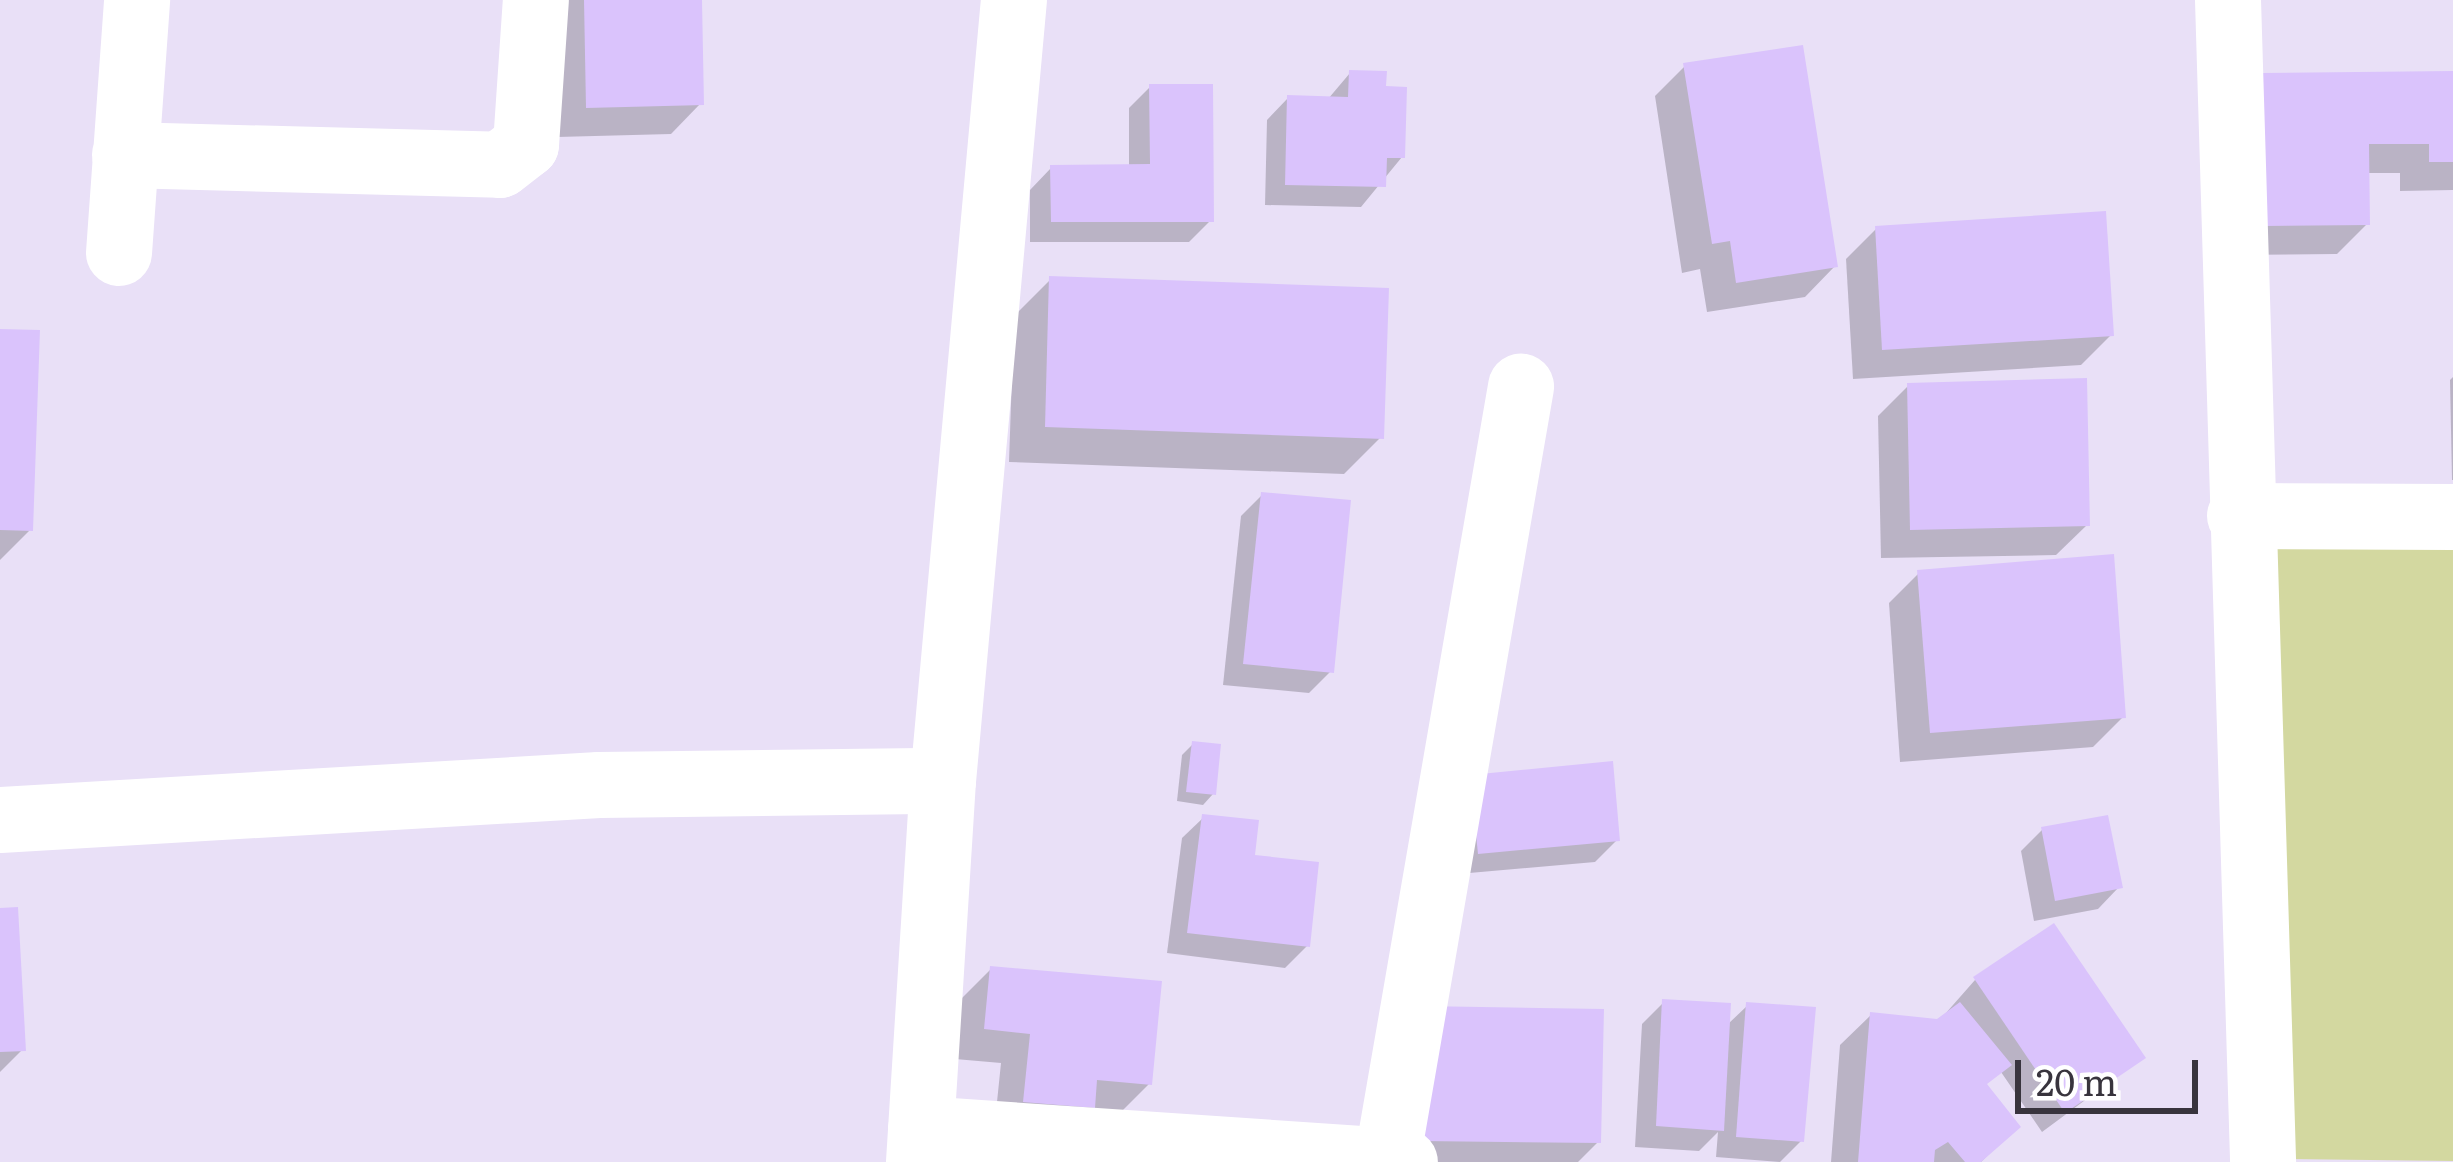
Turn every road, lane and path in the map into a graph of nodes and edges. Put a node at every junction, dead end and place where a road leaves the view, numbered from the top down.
1 (137, 0) edge
2 (536, 0) edge
3 (1014, 0) edge
4 (2228, 0) edge
5 (125, 155) junction
6 (119, 253) dead end
7 (1521, 387) dead end
8 (2240, 516) junction
9 (2453, 518) edge
10 (943, 781) junction
11 (0, 820) edge
12 (920, 1145) edge
13 (1387, 1161) edge
14 (1405, 1162) edge
15 (2263, 1162) edge

1 - 5 street
2 - 5 street
3 - 10 street
4 - 8 street
5 - 6 street
7 - 13 street
8 - 9 street
8 - 15 street
10 - 11 street
10 - 12 street
12 - 13 street
13 - 14 street

